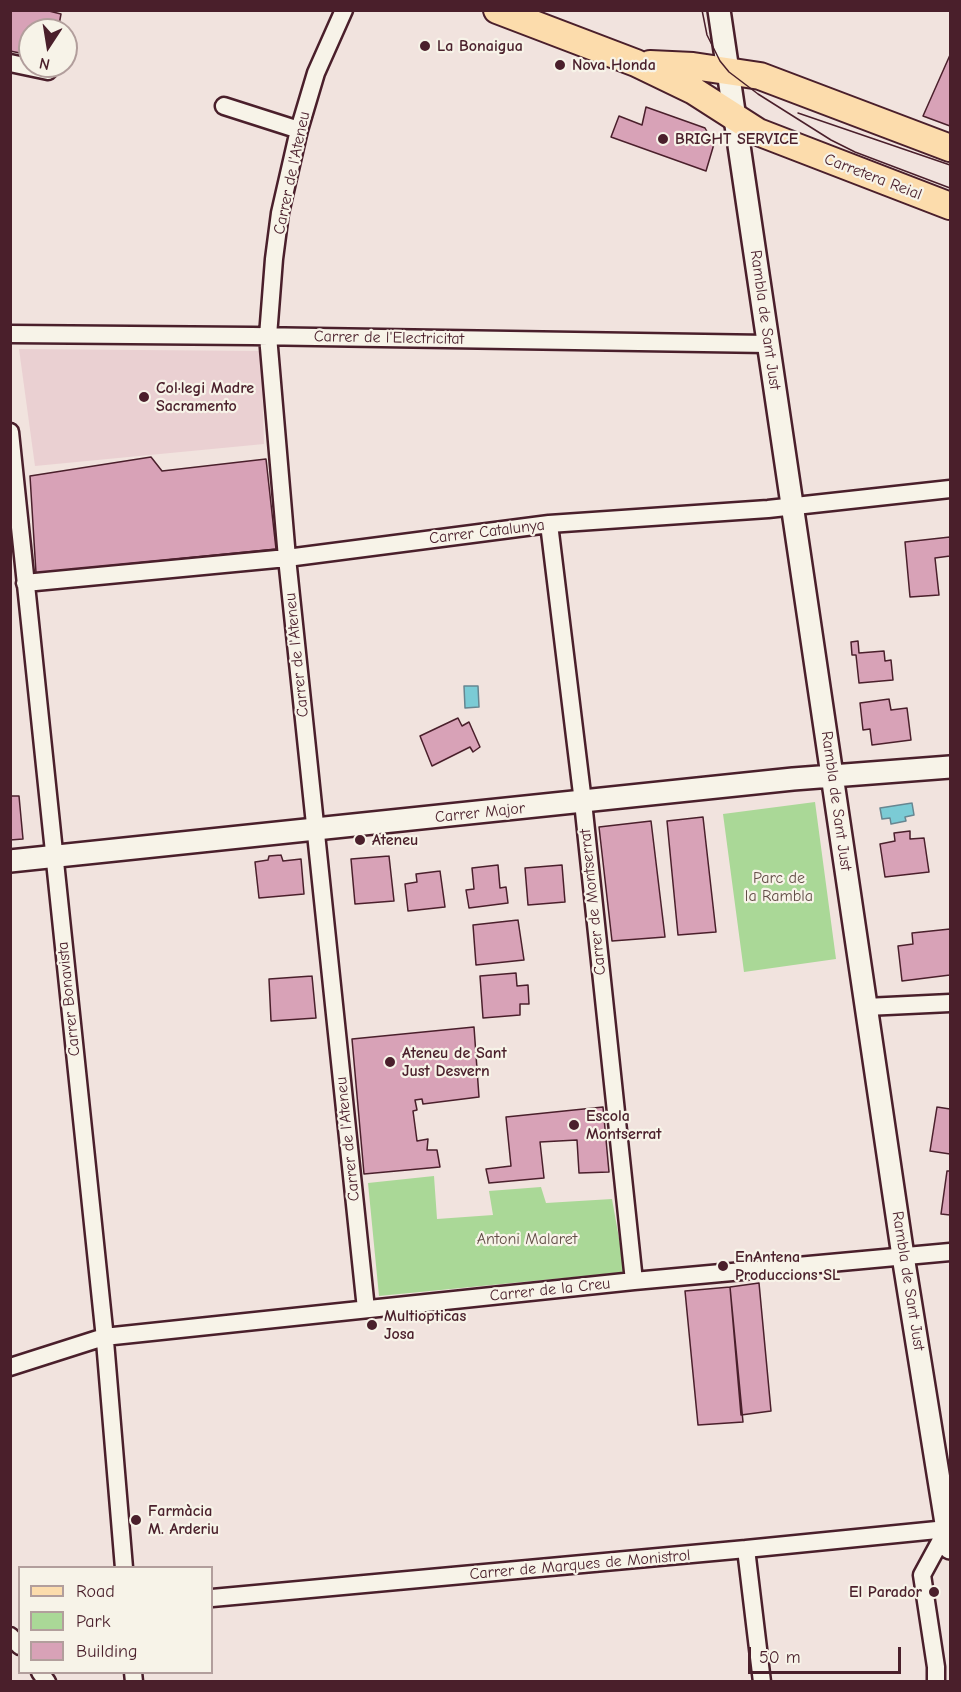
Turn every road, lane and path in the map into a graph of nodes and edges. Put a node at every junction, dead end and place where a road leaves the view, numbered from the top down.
1 (344, 10) edge
2 (497, 10) edge
3 (719, 10) edge
4 (636, 63) junction
5 (729, 72) junction
6 (224, 106) dead end
7 (735, 118) junction
8 (299, 130) junction
9 (951, 148) edge
10 (951, 207) edge
11 (10, 334) edge
12 (268, 336) junction
13 (768, 345) junction
14 (10, 432) edge
15 (951, 489) edge
16 (792, 506) junction
17 (549, 524) junction
18 (287, 558) junction
19 (25, 583) junction
20 (951, 767) edge
21 (832, 778) junction
22 (583, 802) junction
23 (316, 830) junction
24 (54, 856) junction
25 (10, 861) edge
26 (951, 1003) edge
27 (866, 1007) junction
28 (951, 1251) edge
29 (903, 1256) junction
30 (634, 1281) junction
31 (366, 1309) junction
32 (104, 1337) junction
33 (10, 1368) edge
34 (949, 1539) edge
35 (746, 1550) junction
36 (124, 1566) edge
37 (213, 1598) edge
38 (951, 1658) edge
39 (936, 1674) edge
40 (762, 1682) edge

1 - 8 street, Carrer de l'Ateneu
2 - 4 main road, Carretera Reial
3 - 5 street, Rambla de Sant Just
4 - 5 main road, Carretera Reial
4 - 7 main road, Carretera Reial
5 - 7 street, Rambla de Sant Just
5 - 9 main road, Carretera Reial
6 - 8 street
7 - 10 main road, Carretera Reial
7 - 13 street, Rambla de Sant Just
8 - 12 street, Carrer de l'Ateneu
11 - 12 street, Carrer de l'Electricitat
12 - 13 street, Carrer de l'Electricitat
12 - 18 street, Carrer de l'Ateneu
13 - 16 street, Rambla de Sant Just
14 - 19 street, Carrer Bonavista
15 - 16 street, Carrer Catalunya
16 - 17 street, Carrer Catalunya
16 - 21 street, Rambla de Sant Just
17 - 18 street, Carrer Catalunya
17 - 22 street, Carrer de Montserrat
18 - 19 street, Carrer Catalunya
18 - 23 street, Carrer de l'Ateneu
19 - 24 street, Carrer Bonavista
20 - 21 street, Carrer Major
21 - 22 street, Carrer Major
21 - 27 street, Rambla de Sant Just
22 - 23 street, Carrer Major
22 - 30 street, Carrer de Montserrat
23 - 24 street, Carrer Major
23 - 31 street, Carrer de l'Ateneu
24 - 25 street, Carrer Major
24 - 32 street, Carrer Bonavista
26 - 27 street
27 - 29 street, Rambla de Sant Just
28 - 29 street, Carrer de la Creu
29 - 30 street, Carrer de la Creu
29 - 34 street, Rambla de Sant Just
30 - 31 street, Carrer de la Creu
31 - 32 street, Carrer de la Creu
32 - 33 street, Carrer de la Creu
32 - 36 street, Carrer Bonavista
34 - 35 street, Carrer de Marques de Monistrol
34 - 39 street
35 - 37 street, Carrer de Marques de Monistrol
35 - 40 street
38 - 39 street

